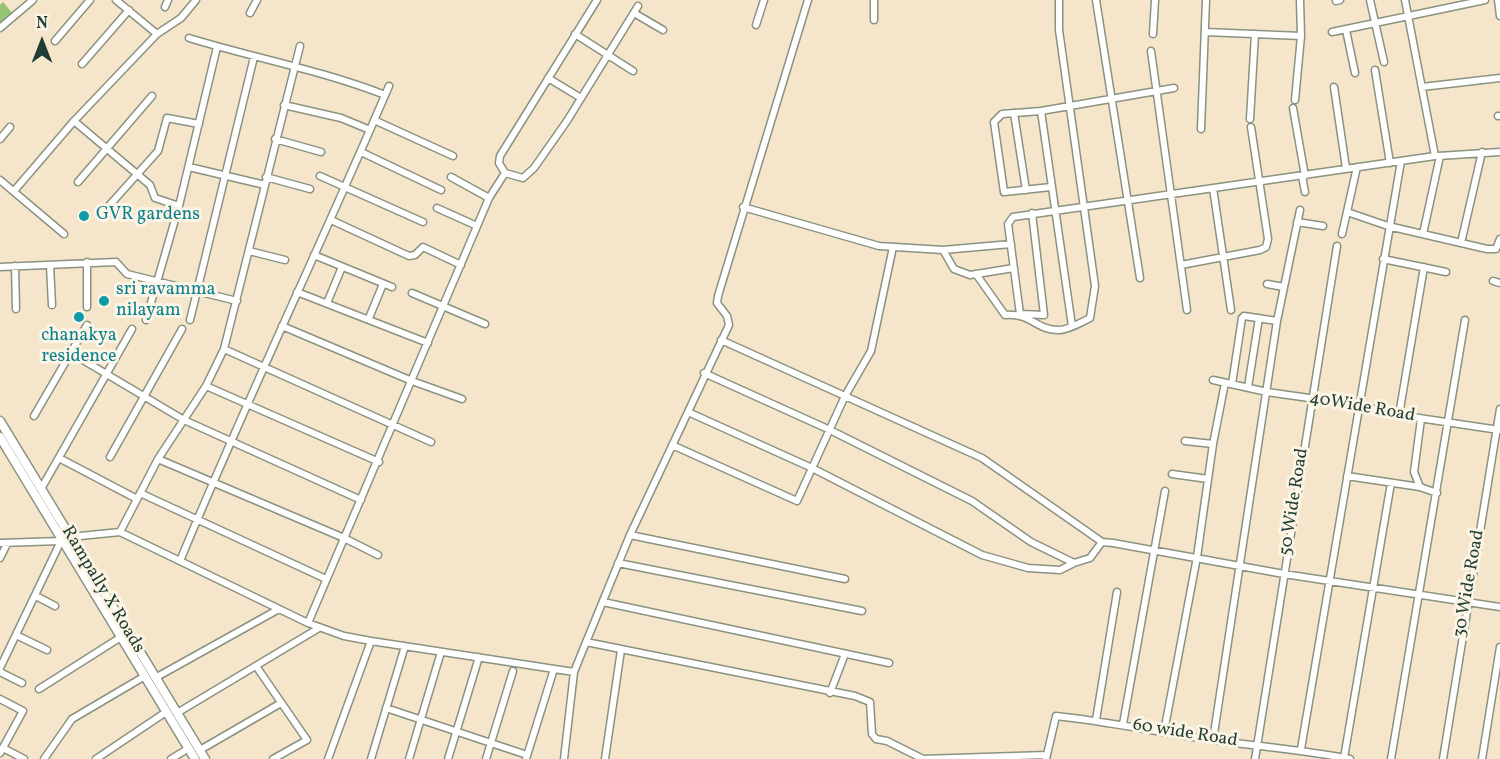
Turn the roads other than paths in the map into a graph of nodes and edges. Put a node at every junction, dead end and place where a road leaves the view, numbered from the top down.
1 (33, 0) edge
2 (90, 0) edge
3 (116, 0) edge
4 (196, 0) edge
5 (257, 0) edge
6 (597, 0) edge
7 (764, 0) edge
8 (808, 0) edge
9 (874, 0) edge
10 (1059, 0) edge
11 (1095, 0) edge
12 (1155, 0) edge
13 (1206, 0) edge
14 (1300, 0) edge
15 (1370, 0) edge
16 (1405, 0) edge
17 (1485, 0) edge
18 (1498, 0) edge
19 (638, 6) dead end
20 (129, 10) junction
21 (250, 12) dead end
22 (634, 13) junction
23 (1500, 16) edge
24 (1408, 17) junction
25 (874, 20) dead end
26 (1376, 24) junction
27 (756, 25) dead end
28 (0, 28) edge
29 (663, 30) dead end
30 (1346, 30) junction
31 (1205, 32) junction
32 (1332, 32) dead end
33 (158, 34) junction
34 (575, 34) junction
35 (1153, 34) dead end
36 (1255, 34) junction
37 (1301, 36) junction
38 (189, 38) dead end
39 (55, 41) dead end
40 (300, 46) dead end
41 (217, 47) junction
42 (1151, 51) dead end
43 (608, 55) junction
44 (254, 57) junction
45 (1384, 63) dead end
46 (82, 64) dead end
47 (295, 67) junction
48 (1375, 70) dead end
49 (633, 71) dead end
50 (1355, 73) dead end
51 (548, 78) junction
52 (1500, 78) edge
53 (389, 86) dead end
54 (1334, 87) dead end
55 (1422, 87) junction
56 (1174, 88) dead end
57 (1157, 91) junction
58 (385, 94) junction
59 (152, 96) dead end
60 (581, 98) junction
61 (1112, 98) junction
62 (1295, 100) dead end
63 (1070, 104) junction
64 (284, 105) junction
65 (1293, 108) dead end
66 (1041, 111) junction
67 (1014, 113) junction
68 (1250, 119) dead end
69 (74, 120) junction
70 (374, 120) junction
71 (199, 124) junction
72 (10, 127) dead end
73 (1251, 127) dead end
74 (1201, 129) dead end
75 (370, 130) junction
76 (0, 139) edge
77 (276, 139) junction
78 (107, 148) junction
79 (321, 152) dead end
80 (361, 152) junction
81 (1482, 152) junction
82 (1500, 152) edge
83 (453, 156) dead end
84 (1437, 156) junction
85 (1401, 161) junction
86 (1390, 163) junction
87 (189, 167) junction
88 (1357, 167) junction
89 (1346, 168) junction
90 (136, 173) junction
91 (505, 173) junction
92 (224, 176) junction
93 (320, 176) dead end
94 (1304, 176) junction
95 (266, 177) junction
96 (451, 177) dead end
97 (0, 180) edge
98 (78, 182) dead end
99 (1258, 182) junction
100 (264, 185) junction
101 (346, 187) junction
102 (1051, 187) junction
103 (1213, 188) junction
104 (310, 189) dead end
105 (441, 190) dead end
106 (1026, 190) junction
107 (14, 191) junction
108 (1305, 192) dead end
109 (1170, 195) junction
110 (489, 198) junction
111 (1128, 200) junction
112 (180, 206) junction
113 (743, 207) junction
114 (1084, 207) junction
115 (107, 208) dead end
116 (438, 208) dead end
117 (1054, 210) junction
118 (1300, 210) dead end
119 (1347, 212) junction
120 (1032, 213) junction
121 (331, 220) junction
122 (423, 222) dead end
123 (1297, 222) junction
124 (477, 226) junction
125 (1323, 226) dead end
126 (1388, 226) junction
127 (64, 234) dead end
128 (1342, 234) dead end
129 (1423, 234) junction
130 (1500, 239) edge
131 (1461, 243) junction
132 (1011, 244) junction
133 (1337, 246) dead end
134 (893, 247) junction
135 (943, 250) junction
136 (249, 251) junction
137 (314, 255) junction
138 (1224, 257) junction
139 (1383, 259) junction
140 (285, 260) dead end
141 (87, 262) junction
142 (50, 265) junction
143 (461, 265) junction
144 (1181, 265) junction
145 (15, 266) junction
146 (0, 267) edge
147 (342, 267) junction
148 (1424, 267) junction
149 (1014, 268) junction
150 (1446, 272) dead end
151 (976, 274) junction
152 (1140, 278) dead end
153 (158, 283) junction
154 (383, 284) junction
155 (1267, 284) dead end
156 (392, 287) dead end
157 (1284, 287) junction
158 (196, 291) junction
159 (297, 292) junction
160 (412, 293) dead end
161 (237, 301) junction
162 (327, 303) junction
163 (52, 305) dead end
164 (443, 306) junction
165 (87, 307) dead end
166 (16, 309) dead end
167 (1187, 310) dead end
168 (1231, 310) dead end
169 (1020, 314) junction
170 (369, 318) junction
171 (1259, 318) junction
172 (146, 320) dead end
173 (190, 320) dead end
174 (1465, 320) dead end
175 (1277, 321) junction
176 (485, 324) dead end
177 (87, 325) dead end
178 (282, 326) junction
179 (1072, 326) junction
180 (132, 329) dead end
181 (182, 329) dead end
182 (721, 340) junction
183 (428, 343) junction
184 (224, 349) junction
185 (71, 353) junction
186 (263, 365) junction
187 (107, 374) junction
188 (704, 374) junction
189 (1213, 380) dead end
190 (412, 381) junction
191 (1225, 383) junction
192 (1232, 384) junction
193 (206, 386) junction
194 (1248, 387) junction
195 (1267, 392) junction
196 (144, 395) junction
197 (845, 396) junction
198 (1311, 398) junction
199 (462, 399) dead end
200 (247, 403) junction
201 (1358, 405) junction
202 (1500, 410) edge
203 (688, 412) junction
204 (1399, 415) junction
205 (34, 416) dead end
206 (1421, 419) junction
207 (184, 420) junction
208 (0, 421) edge
209 (394, 423) junction
210 (1448, 423) junction
211 (830, 430) junction
212 (1498, 430) edge
213 (0, 437) edge
214 (230, 441) junction
215 (1185, 441) dead end
216 (431, 442) dead end
217 (1213, 444) junction
218 (672, 445) junction
219 (3, 450) edge
220 (110, 457) dead end
221 (59, 458) junction
222 (158, 459) junction
223 (379, 462) junction
224 (812, 468) junction
225 (1172, 474) dead end
226 (1347, 476) junction
227 (1208, 479) junction
228 (213, 482) junction
229 (1390, 483) junction
230 (1420, 487) junction
231 (41, 489) junction
232 (1165, 491) dead end
233 (1437, 493) junction
234 (139, 496) junction
235 (361, 500) junction
236 (197, 520) junction
237 (120, 532) junction
238 (630, 535) junction
239 (344, 538) junction
240 (64, 539) junction
241 (1102, 542) junction
242 (3, 543) edge
243 (1154, 552) junction
244 (378, 555) dead end
245 (1197, 557) junction
246 (0, 558) edge
247 (180, 561) junction
248 (618, 563) junction
249 (1074, 563) junction
250 (1241, 566) junction
251 (1284, 574) junction
252 (326, 579) junction
253 (845, 579) dead end
254 (1329, 580) junction
255 (1373, 587) junction
256 (1117, 592) dead end
257 (1419, 594) junction
258 (36, 596) junction
259 (603, 602) junction
260 (1467, 602) junction
261 (55, 606) dead end
262 (1500, 607) edge
263 (279, 609) junction
264 (862, 611) dead end
265 (308, 623) junction
266 (320, 628) junction
267 (16, 635) junction
268 (121, 637) junction
269 (371, 641) junction
270 (586, 642) junction
271 (405, 646) junction
272 (1500, 647) edge
273 (47, 650) dead end
274 (621, 650) junction
275 (441, 652) junction
276 (845, 654) junction
277 (479, 657) junction
278 (889, 663) dead end
279 (256, 666) junction
280 (554, 669) junction
281 (0, 670) edge
282 (513, 671) dead end
283 (574, 672) junction
284 (145, 676) junction
285 (155, 678) junction
286 (22, 682) dead end
287 (1497, 686) edge
288 (39, 689) dead end
289 (830, 693) junction
290 (0, 699) edge
291 (281, 703) junction
292 (386, 708) junction
293 (166, 712) junction
294 (177, 713) junction
295 (421, 720) junction
296 (1096, 720) junction
297 (1123, 724) junction
298 (457, 731) junction
299 (1164, 732) junction
300 (1213, 740) junction
301 (491, 743) junction
302 (1257, 744) junction
303 (189, 748) junction
304 (1301, 749) junction
305 (2, 751) edge
306 (995, 754) junction
307 (197, 755) edge
308 (527, 757) edge
309 (1006, 757) edge
310 (1047, 757) edge
311 (97, 758) edge
312 (1347, 758) edge
313 (24, 759) edge
314 (44, 759) edge
315 (171, 759) edge
316 (205, 759) edge
317 (273, 759) edge
318 (328, 759) edge
319 (371, 759) edge
320 (409, 759) edge
321 (448, 759) edge
322 (486, 759) edge
323 (564, 759) edge
324 (605, 759) edge
325 (923, 759) edge
326 (989, 759) edge
327 (1255, 759) edge
328 (1391, 759) edge
329 (1443, 759) edge
330 (1482, 759) edge

1 - 28 street
2 - 39 street
3 - 20 street
4 - 33 street
5 - 21 street
6 - 34 street
7 - 27 street
8 - 113 street
9 - 25 street
10 - 63 street
11 - 61 street
12 - 35 street
13 - 31 street
14 - 37 street
15 - 26 street
16 - 24 street
17 - 24 street
18 - 23 street
19 - 22 street
20 - 33 street
20 - 46 street
22 - 29 street
22 - 43 street
24 - 26 street
24 - 55 street
26 - 30 street
26 - 45 street
30 - 32 street
30 - 50 street
31 - 36 street
31 - 74 street
33 - 69 street
34 - 43 street
34 - 51 street
36 - 37 street
36 - 68 street
37 - 62 street
38 - 41 street
40 - 47 street
41 - 44 street
41 - 71 street
42 - 57 street
43 - 49 street
43 - 60 street
44 - 47 street
44 - 92 street
47 - 58 street
47 - 64 street
48 - 86 street
51 - 60 street
51 - 91 street
52 - 55 street
53 - 58 street
54 - 89 street
55 - 84 street
56 - 57 street
57 - 61 street
57 - 109 street
58 - 70 street
59 - 78 street
60 - 91 street
61 - 63 street
61 - 111 street
63 - 66 street
63 - 114 street
64 - 75 street
64 - 77 street
65 - 94 street
66 - 67 street
66 - 102 street
67 - 106 street
67 - 106 street
69 - 78 street
69 - 107 street
70 - 75 street
70 - 83 street
71 - 87 street
71 - 90 street
72 - 76 street
73 - 99 street
75 - 80 street
77 - 79 street
77 - 95 street
78 - 90 street
78 - 98 street
80 - 101 street
80 - 105 street
81 - 82 street
81 - 84 street
81 - 131 street
84 - 85 street
84 - 129 street
85 - 86 street
85 - 126 street
86 - 88 street
87 - 92 street
87 - 112 street
88 - 89 street
88 - 119 street
89 - 94 street
90 - 112 street
90 - 115 street
91 - 110 street
92 - 100 street
92 - 158 street
93 - 101 street
94 - 99 street
94 - 108 street
95 - 100 street
95 - 104 street
96 - 110 street
97 - 107 street
99 - 103 street
99 - 138 street
100 - 136 street
101 - 121 street
101 - 122 street
102 - 106 street
102 - 117 street
103 - 109 street
103 - 138 street
107 - 127 street
109 - 111 street
109 - 144 street
110 - 124 street
111 - 114 street
111 - 152 street
112 - 153 street
113 - 134 street
113 - 182 street
114 - 117 street
114 - 179 street
116 - 124 street
117 - 120 street
117 - 179 street
118 - 123 street
119 - 126 street
119 - 128 street
120 - 132 street
120 - 169 street
121 - 137 street
121 - 143 street
123 - 125 street
123 - 157 street
124 - 143 street
126 - 129 street
126 - 139 street
129 - 131 street
130 - 131 street
132 - 135 street
132 - 149 street
133 - 198 street, 50 Wide Road
134 - 135 street
134 - 197 street
135 - 151 street
136 - 140 street
136 - 161 street
137 - 147 street
137 - 159 street
138 - 144 street
138 - 168 street
139 - 148 street
139 - 201 street
141 - 142 street
141 - 153 street
141 - 165 street
142 - 145 street
142 - 163 street
143 - 164 street
144 - 167 street
145 - 146 street
145 - 166 street
147 - 154 street
147 - 162 street
148 - 150 street
148 - 204 street
149 - 151 street
149 - 169 street
151 - 169 street
153 - 158 street
153 - 172 street
154 - 156 street
154 - 170 street
155 - 157 street
157 - 175 street
158 - 161 street
158 - 173 street
159 - 162 street
159 - 178 street
160 - 164 street
161 - 184 street
162 - 170 street
164 - 176 street
164 - 183 street
169 - 179 street
170 - 183 street
171 - 175 street
171 - 192 street
171 - 194 street
174 - 210 street
175 - 195 street
177 - 185 street
178 - 186 street
178 - 190 street
180 - 187 street
181 - 196 street
182 - 188 street
182 - 197 street
183 - 190 street
184 - 186 street
184 - 193 street
185 - 187 street
185 - 205 street
186 - 200 street
186 - 209 street
187 - 196 street
187 - 221 street
188 - 203 street
188 - 211 street
189 - 191 street, 40Wide Road
190 - 199 street
190 - 209 street
191 - 192 street, 40Wide Road
191 - 217 street
192 - 194 street, 40Wide Road
193 - 200 street
193 - 207 street
194 - 195 street, 40Wide Road
195 - 198 street, 40Wide Road
195 - 250 street
196 - 207 street
196 - 220 street
197 - 211 street
197 - 241 street
198 - 201 street, 40Wide Road
198 - 251 street, 50 Wide Road
200 - 214 street
200 - 223 street
201 - 204 street, 40Wide Road
201 - 226 street
202 - 212 street, 30 Wide Road
203 - 218 street
203 - 224 street
204 - 206 street, 40Wide Road
206 - 210 street, 40Wide Road
206 - 230 street
207 - 214 street
207 - 222 street
208 - 231 main road, Rampally X Roads
209 - 216 street
209 - 223 street
210 - 212 street, 40Wide Road
210 - 233 street
211 - 224 street
211 - 249 street
212 - 260 street, 30 Wide Road
213 - 219 main road, Rampally X Roads
214 - 228 street
214 - 235 street
215 - 217 street
217 - 227 street
218 - 224 street
218 - 238 street
219 - 240 main road, Rampally X Roads
221 - 231 street
221 - 234 street
222 - 228 street
222 - 234 street
223 - 235 street
224 - 249 street
225 - 227 street
226 - 229 street
226 - 254 street
227 - 245 street
228 - 236 street
228 - 239 street
229 - 230 street
229 - 255 street
230 - 233 street
231 - 240 main road, Rampally X Roads
232 - 243 street
233 - 257 street
234 - 236 street
234 - 237 street
235 - 239 street
236 - 247 street
236 - 252 street
237 - 240 street
237 - 247 street
238 - 248 street
238 - 253 street
239 - 244 street
239 - 252 street
240 - 242 street
240 - 258 street
240 - 268 main road
240 - 285 main road, Rampally X Roads
241 - 243 street
241 - 249 street
242 - 246 street
243 - 245 street
243 - 297 street
245 - 250 street
245 - 299 street
247 - 263 street
248 - 259 street
248 - 264 street
250 - 251 street
250 - 300 street
251 - 254 street
251 - 302 street, 50 Wide Road
252 - 265 street
254 - 255 street
254 - 304 street
255 - 257 street
255 - 312 street
256 - 296 street
257 - 260 street
257 - 328 street
258 - 261 street
258 - 267 street
259 - 270 street
259 - 276 street
260 - 262 street
260 - 329 street, 30 Wide Road
263 - 265 street
263 - 285 street
265 - 266 street
266 - 269 street
266 - 279 street
267 - 273 street
267 - 281 street
268 - 284 main road
268 - 288 street
269 - 271 street
269 - 318 street
270 - 274 street
270 - 283 street
271 - 275 street
271 - 292 street
272 - 287 street
274 - 289 street
274 - 324 street
275 - 277 street
275 - 295 street
276 - 278 street
276 - 289 street
277 - 280 street
277 - 298 street
279 - 291 street
279 - 294 street
280 - 283 street
280 - 308 street
281 - 286 street
282 - 301 street
283 - 323 street
284 - 293 main road
284 - 314 street
285 - 294 main road, Rampally X Roads
287 - 330 street
289 - 325 street
290 - 305 street
291 - 307 street
291 - 317 street
292 - 295 street
292 - 319 street
293 - 303 main road
293 - 311 street
294 - 307 main road, Rampally X Roads
295 - 298 street
295 - 320 street
296 - 297 street, 60 wide Road
296 - 310 street, 60 wide Road
297 - 299 street, 60 wide Road
298 - 301 street
298 - 321 street
299 - 300 street, 60 wide Road
300 - 302 street, 60 wide Road
301 - 308 street
301 - 322 street
302 - 304 street, 60 wide Road
302 - 327 street, 50 Wide Road
303 - 307 main road
303 - 315 street
304 - 312 street, 60 wide Road
305 - 313 street
306 - 309 street
306 - 325 street
306 - 326 street
307 - 316 main road, Rampally X Roads
309 - 310 street

